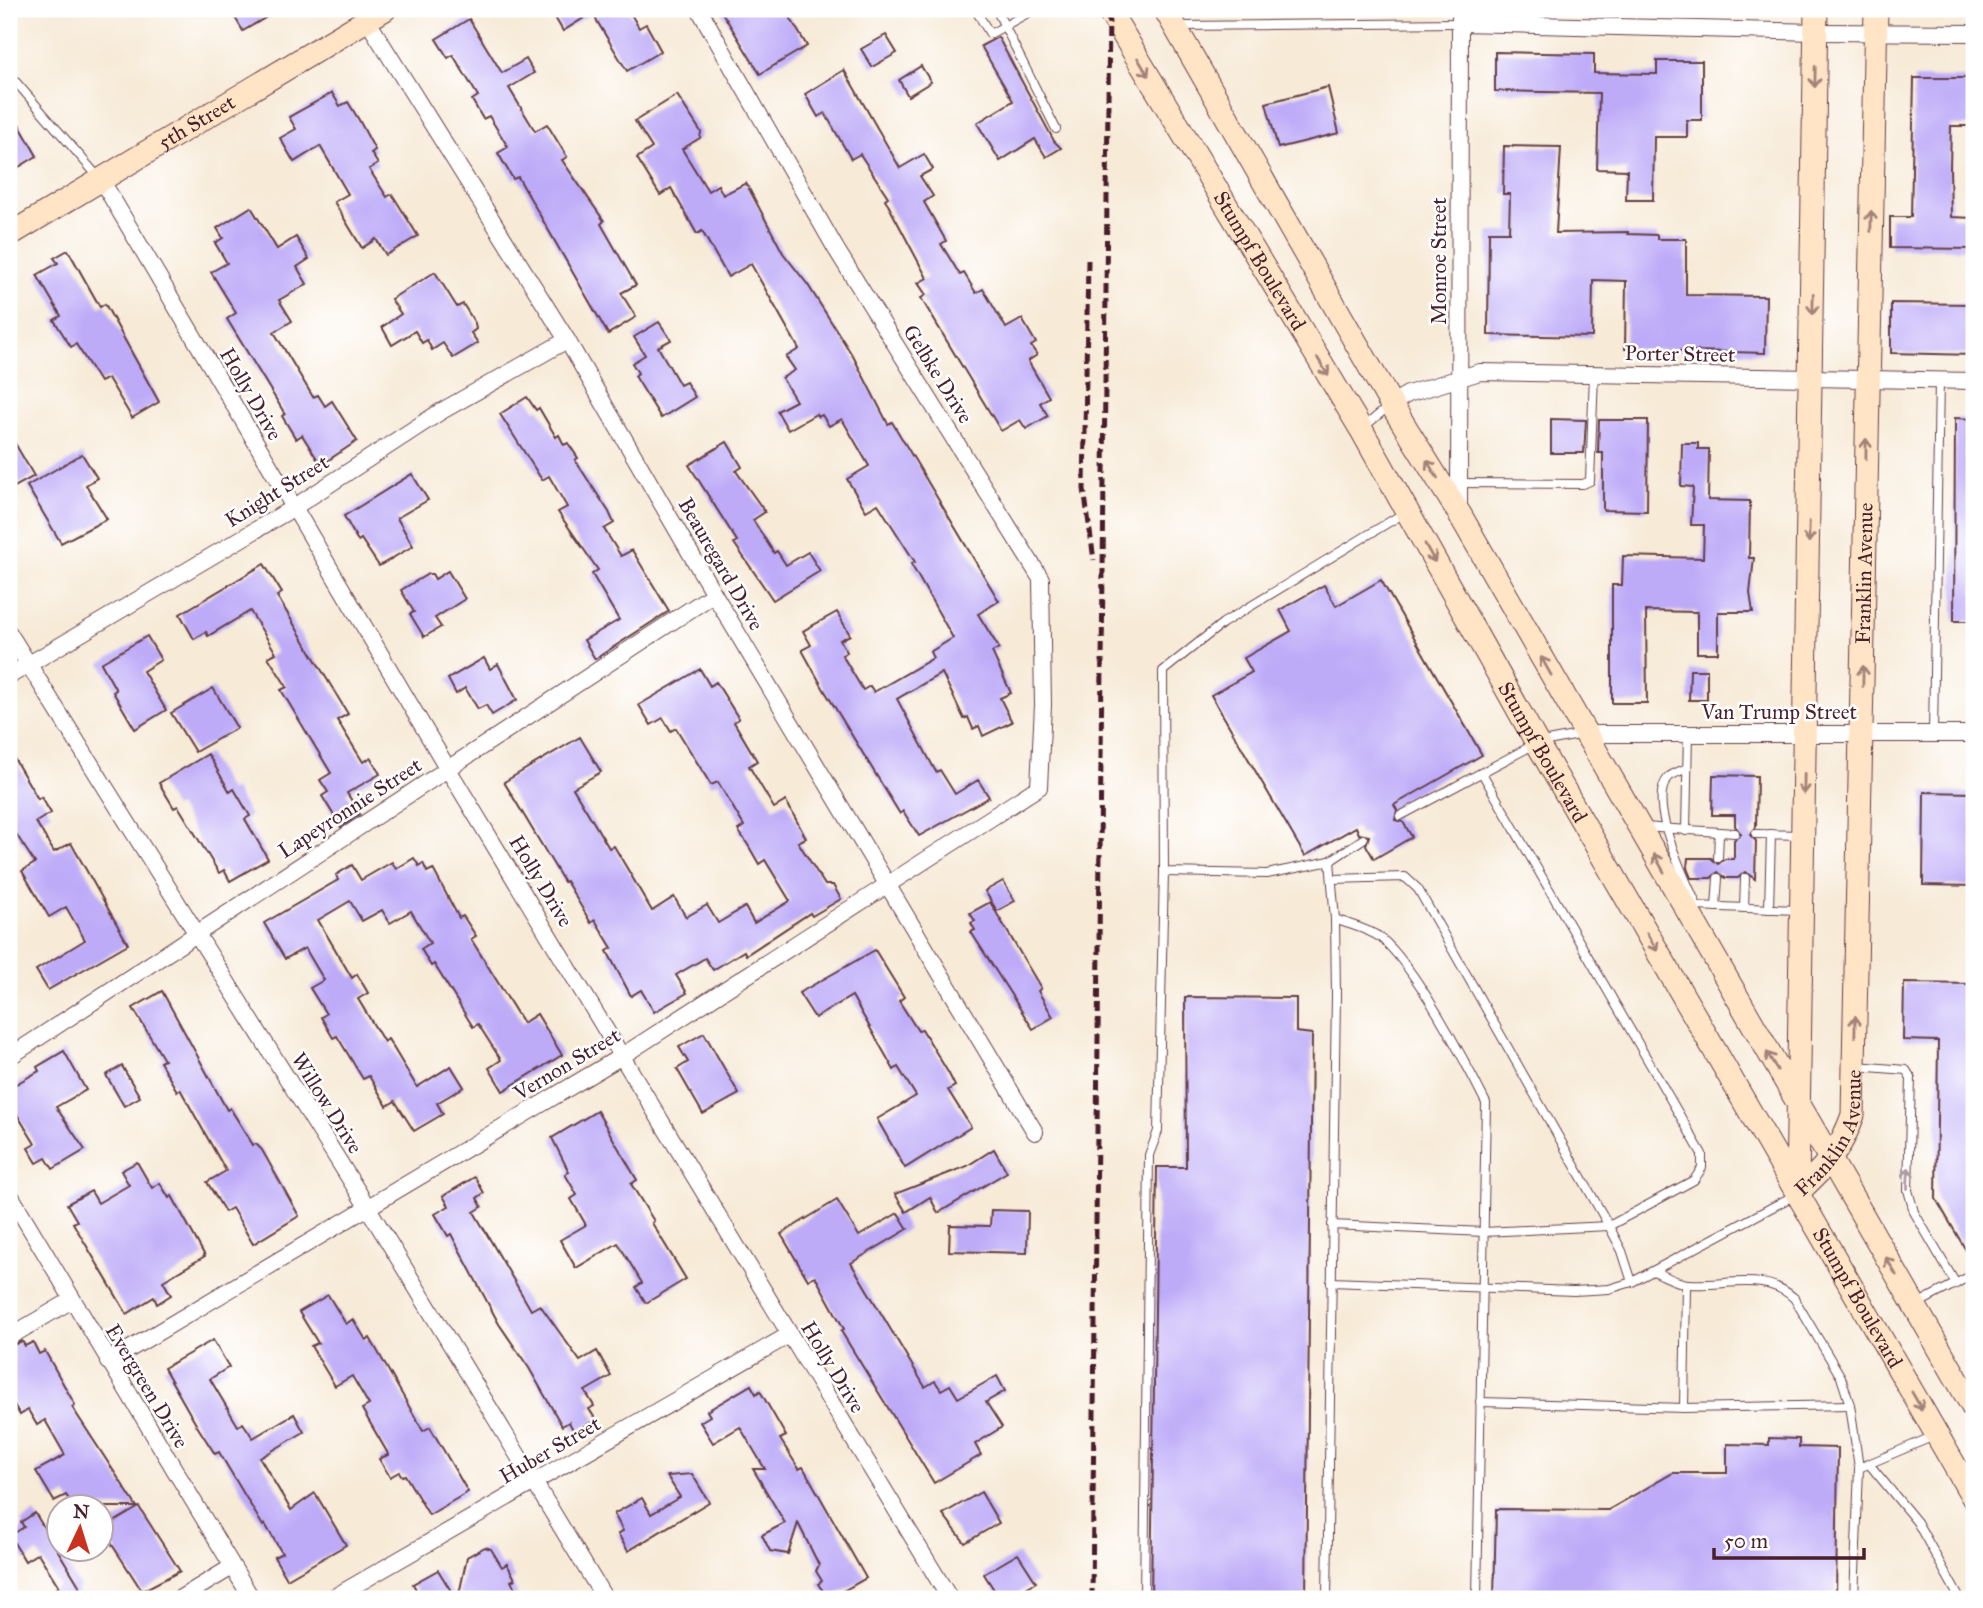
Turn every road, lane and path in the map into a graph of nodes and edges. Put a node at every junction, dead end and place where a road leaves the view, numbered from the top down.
1 (699, 9) edge
2 (975, 9) edge
3 (1012, 9) edge
4 (1033, 9) edge
5 (1108, 9) edge
6 (1816, 9) edge
7 (376, 14) edge
8 (999, 15) dead end
9 (1460, 16) edge
10 (1018, 18) junction
11 (1170, 18) edge
12 (1876, 20) edge
13 (1005, 25) junction
14 (1816, 32) junction
15 (1974, 33) edge
16 (9, 74) edge
17 (1056, 129) dead end
18 (102, 181) junction
19 (9, 235) edge
20 (567, 340) junction
21 (1594, 374) junction
22 (1460, 377) junction
23 (1812, 377) junction
24 (1867, 378) junction
25 (1938, 380) junction
26 (1974, 381) edge
27 (1391, 404) junction
28 (1360, 429) junction
29 (1460, 482) junction
30 (293, 508) junction
31 (1407, 512) junction
32 (1460, 513) junction
33 (714, 594) junction
34 (9, 633) edge
35 (28, 664) junction
36 (9, 676) edge
37 (1688, 733) junction
38 (1805, 733) junction
39 (1863, 733) junction
40 (1933, 733) junction
41 (1584, 734) junction
42 (1974, 734) edge
43 (1537, 743) junction
44 (1687, 768) junction
45 (448, 769) junction
46 (1482, 773) junction
47 (1039, 787) joint
48 (1400, 816) dead end
49 (1639, 827) junction
50 (1664, 828) junction
51 (1686, 831) junction
52 (1719, 833) junction
53 (1735, 833) dead end
54 (1756, 834) dead end
55 (1771, 834) junction
56 (1803, 835) junction
57 (1363, 839) dead end
58 (1718, 858) dead end
59 (1330, 861) junction
60 (1164, 872) junction
61 (1718, 878) dead end
62 (1745, 878) dead end
63 (1332, 879) junction
64 (890, 885) junction
65 (1690, 906) junction
66 (1716, 907) junction
67 (1744, 908) junction
68 (1769, 909) junction
69 (1801, 910) junction
70 (1335, 919) junction
71 (196, 935) junction
72 (622, 1056) junction
73 (9, 1057) edge
74 (1854, 1066) junction
75 (1797, 1105) junction
76 (1035, 1132) dead end
77 (1830, 1162) junction
78 (9, 1193) edge
79 (1797, 1194) junction
80 (368, 1208) junction
81 (1332, 1225) junction
82 (1609, 1226) junction
83 (1484, 1232) junction
84 (1653, 1270) junction
85 (1974, 1274) edge
86 (1331, 1282) junction
87 (1632, 1282) junction
88 (1686, 1284) junction
89 (1956, 1284) junction
90 (1483, 1287) junction
91 (72, 1300) junction
92 (1914, 1305) junction
93 (789, 1335) junction
94 (9, 1337) edge
95 (108, 1362) junction
96 (1480, 1402) junction
97 (1850, 1405) junction
98 (1684, 1408) junction
99 (1974, 1409) edge
100 (1937, 1435) junction
101 (1869, 1464) junction
102 (1859, 1468) junction
103 (534, 1483) junction
104 (1974, 1500) edge
105 (232, 1567) junction
106 (179, 1599) edge
107 (252, 1599) edge
108 (331, 1599) edge
109 (605, 1599) edge
110 (950, 1599) edge
111 (1144, 1599) edge
112 (1327, 1599) edge
113 (1478, 1599) edge
114 (1854, 1599) edge
115 (1960, 1599) edge

1 - 47 street, Gelbke Drive
2 - 13 lane
3 - 10 lane
4 - 10 lane
5 -> 28 main road, Stumpf Boulevard
6 - 14 main road, Franklin Avenue
7 - 18 main road, 5th Street
7 - 20 street, Beauregard Drive
8 - 13 lane
9 - 11 lane
9 - 14 street
9 - 22 street, Monroe Street
10 - 13 lane
11 - 27 main road, Stumpf Boulevard
12 - 14 street
12 - 15 street
24 -> 12 main road, Franklin Avenue
13 - 17 lane
14 -> 23 main road, Franklin Avenue
16 - 18 lane
18 - 19 main road, 5th Street
18 - 30 street, Holly Drive
20 - 30 street, Knight Street
20 - 33 street, Beauregard Drive
21 - 22 street, Porter Street
21 - 23 street, Porter Street
21 - 29 lane
22 - 27 street, Porter Street
22 - 29 street, Monroe Street
23 - 24 street, Porter Street
23 -> 38 main road, Franklin Avenue
24 - 25 street, Porter Street
39 -> 24 main road, Franklin Avenue
25 - 26 street, Porter Street
25 - 40 lane
27 - 28 lane
32 -> 27 main road, Stumpf Boulevard
28 - 31 main road, Stumpf Boulevard
29 - 32 street, Monroe Street
30 - 35 street, Knight Street
30 - 45 street, Holly Drive
31 -> 43 main road, Stumpf Boulevard
31 - 60 lane
41 -> 32 main road, Stumpf Boulevard
33 - 45 street, Lapeyronnie Street
33 - 64 street, Beauregard Drive
34 - 35 street, Willow Drive
35 - 36 street, Knight Street
35 - 71 street, Willow Drive
37 - 38 street, Van Trump Street
37 - 41 street, Van Trump Street
37 - 44 lane
38 - 39 street, Van Trump Street
38 -> 56 main road, Franklin Avenue
39 - 40 street, Van Trump Street
74 -> 39 main road, Franklin Avenue
40 - 42 street, Van Trump Street
41 - 43 lane
41 - 49 main road, Stumpf Boulevard
43 - 46 lane
43 -> 79 main road, Stumpf Boulevard
44 - 50 lane
44 - 51 lane
45 - 71 street, Lapeyronnie Street
45 - 72 street, Holly Drive
46 - 48 lane
46 - 82 lane
47 - 64 street, Vernon Street
49 - 50 lane
65 -> 49 main road, Stumpf Boulevard
50 - 51 lane
50 - 65 lane
51 - 52 lane
52 - 53 lane
52 - 58 lane
54 - 55 lane
55 - 56 lane
55 - 68 lane
56 - 69 main road, Franklin Avenue
57 - 59 lane
59 - 60 lane
59 - 63 lane
60 - 111 lane
61 - 66 lane
62 - 67 lane
63 - 70 lane
63 - 82 lane
64 - 72 street, Vernon Street
64 - 76 street, Beauregard Drive
65 - 66 lane
75 -> 65 main road, Stumpf Boulevard
66 - 67 lane
67 - 68 lane
68 - 69 lane
69 - 75 main road, Franklin Avenue
70 - 81 lane
70 - 83 lane
71 - 73 street, Lapeyronnie Street
71 - 80 street, Willow Drive
72 - 80 street, Vernon Street
72 - 93 street, Holly Drive
74 - 77 main road, Franklin Avenue
89 -> 74 lane
75 - 77 main road, Stumpf Boulevard
75 - 79 main road, Franklin Avenue
77 - 79 main road, Franklin Avenue
92 -> 77 main road, Stumpf Boulevard
78 - 91 street, Evergreen Drive
79 - 84 lane
79 -> 100 main road, Stumpf Boulevard
80 - 95 street, Vernon Street
80 - 103 street, Willow Drive
81 - 83 lane
81 - 86 lane
82 - 83 lane
82 - 87 lane
83 - 90 lane
84 - 87 lane
84 - 88 lane
85 - 89 lane
86 - 90 lane
86 - 112 lane
87 - 90 lane
88 - 97 lane
88 - 98 lane
89 - 92 lane
90 - 96 lane
91 - 94 street
91 - 95 street, Evergreen Drive
92 - 99 main road, Stumpf Boulevard
93 - 103 street, Huber Street
93 - 110 street, Holly Drive
95 - 105 street, Evergreen Drive
96 - 98 lane
96 - 113 lane
97 - 98 lane
97 - 102 lane
100 - 101 lane
100 - 104 main road, Stumpf Boulevard
101 - 102 lane
101 - 115 lane
102 - 114 lane
103 - 108 street, Huber Street
103 - 109 street, Willow Drive
105 - 106 street
105 - 107 street, Evergreen Drive

